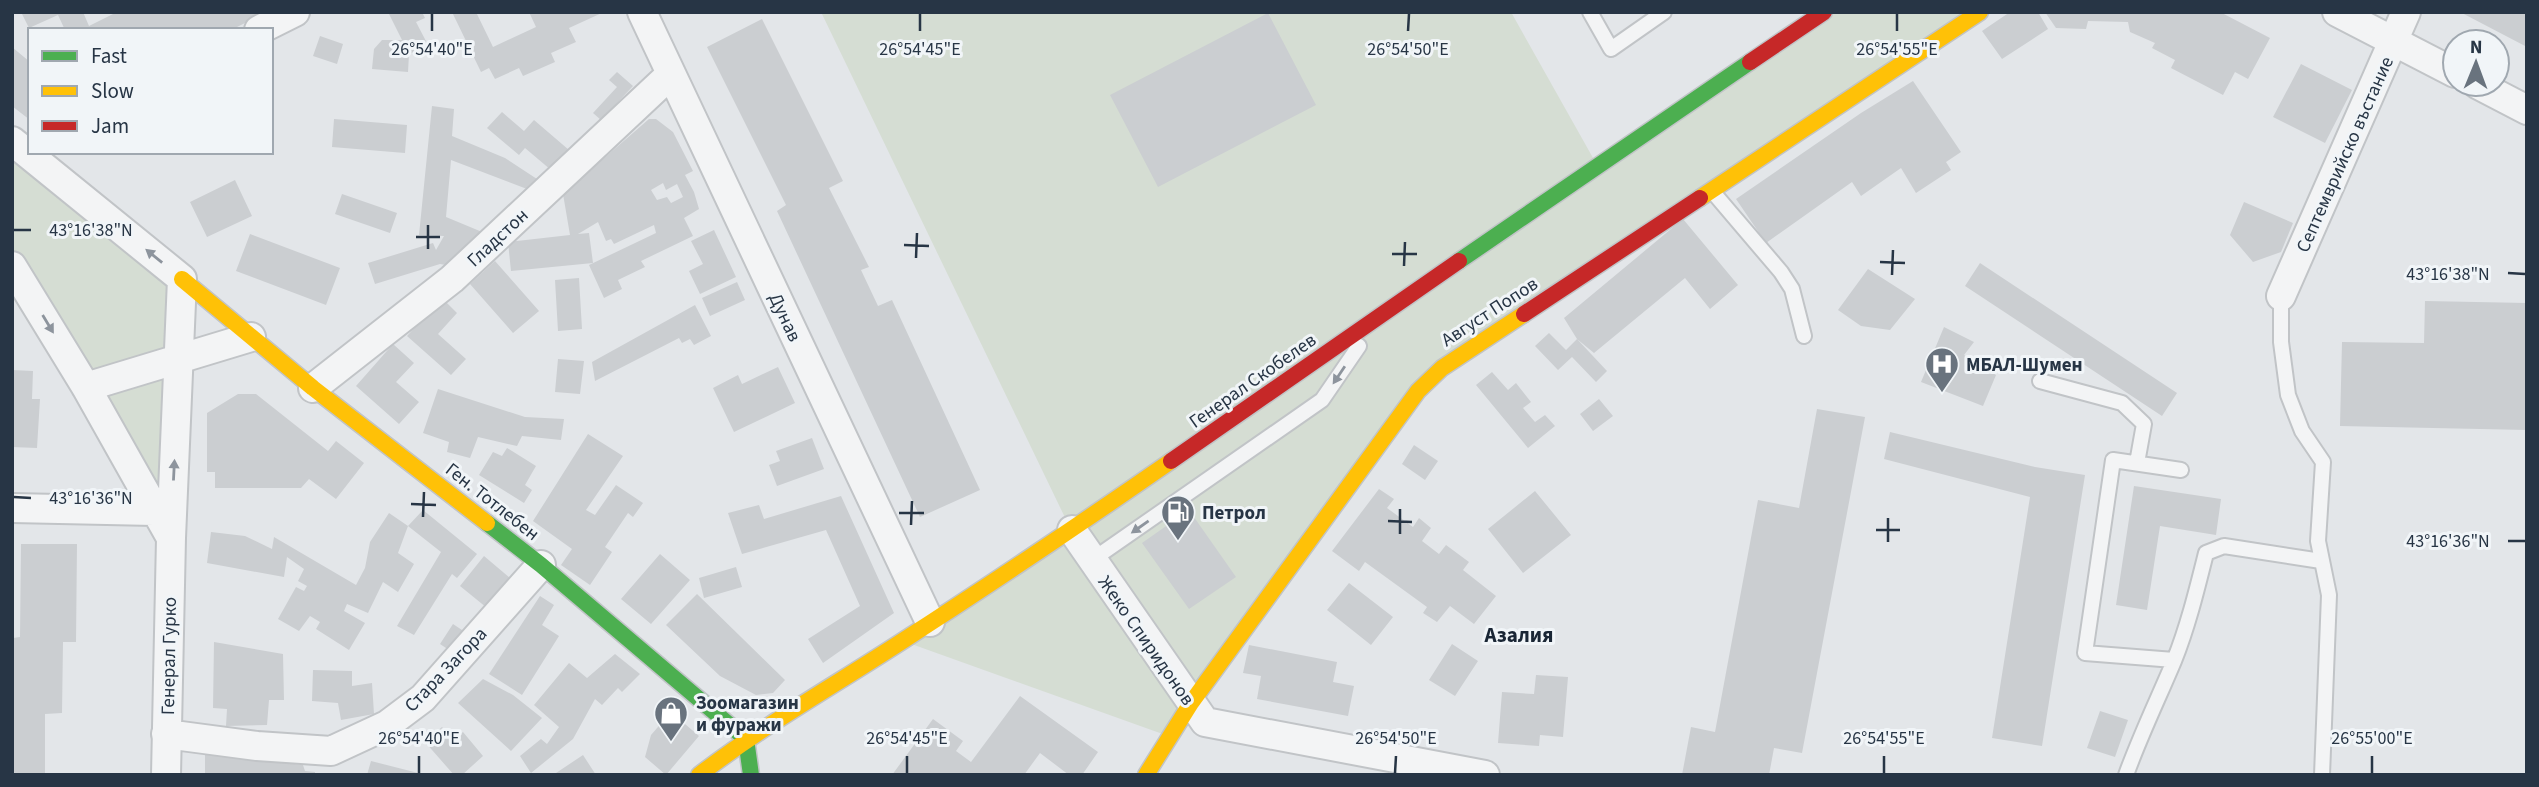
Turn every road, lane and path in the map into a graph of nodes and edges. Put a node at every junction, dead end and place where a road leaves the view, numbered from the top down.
1 (295, 12) edge
2 (642, 12) edge
3 (1590, 12) edge
4 (1664, 12) edge
5 (1824, 12) edge
6 (1980, 12) edge
7 (2337, 12) edge
8 (2406, 12) edge
9 (263, 28) edge
10 (2394, 41) junction
11 (2441, 65) edge
12 (671, 74) junction
13 (2504, 98) edge
14 (2527, 110) edge
15 (34, 154) edge
16 (1711, 190) junction
17 (12, 265) edge
18 (182, 279) junction
19 (2281, 296) joint
20 (1377, 318) junction
21 (1804, 336) dead end
22 (251, 337) junction
23 (180, 358) junction
24 (2040, 381) dead end
25 (86, 387) junction
26 (313, 388) junction
27 (2137, 463) junction
28 (2182, 470) dead end
29 (12, 508) edge
30 (154, 510) junction
31 (1072, 530) junction
32 (171, 538) junction
33 (1092, 560) junction
34 (2321, 561) junction
35 (541, 565) junction
36 (930, 622) junction
37 (2174, 660) junction
38 (1191, 703) junction
39 (166, 734) junction
40 (746, 739) junction
41 (166, 775) edge
42 (699, 775) edge
43 (751, 775) edge
44 (1146, 775) edge
45 (1485, 775) edge
46 (2126, 775) edge
47 (2322, 775) edge

1 - 9 street
2 - 12 street, Дунав
3 - 4 lane
5 - 20 street, Генерал Скобелев
6 - 16 street, Август Попов
7 - 10 street
8 - 10 street, Септемврийско въстание
10 - 11 street
10 - 19 street, Септемврийско въстание
12 - 26 street, Гладстон
12 - 36 street, Дунав
13 - 14 street
18 -> 15 street
16 - 21 lane
16 - 38 street, Август Попов
17 -> 25 street
18 - 22 street, Ген. Тотлебен
18 - 23 street, Генерал Гурко
19 - 34 lane
20 - 31 street, Генерал Скобелев
20 -> 33 lane
22 - 23 street
22 - 26 street, Ген. Тотлебен
23 - 25 street
32 -> 23 street, Генерал Гурко
24 - 27 lane
25 - 30 street
26 - 35 street, Ген. Тотлебен
27 - 28 lane
27 - 37 lane
29 - 30 street
30 - 32 street
31 - 33 street, Жеко Спиридонов
31 - 36 street, Генерал Скобелев
32 - 39 street, Генерал Гурко
33 - 38 street, Жеко Спиридонов
34 - 37 lane
34 - 47 lane
35 - 39 street, Стара Загора
35 - 40 street, Ген. Тотлебен
36 - 40 street, Генерал Скобелев
37 - 46 lane
38 - 44 street, Август Попов
38 - 45 street, Жеко Спиридонов
39 - 41 street, Генерал Гурко
40 - 42 street, Генерал Скобелев
40 - 43 street

